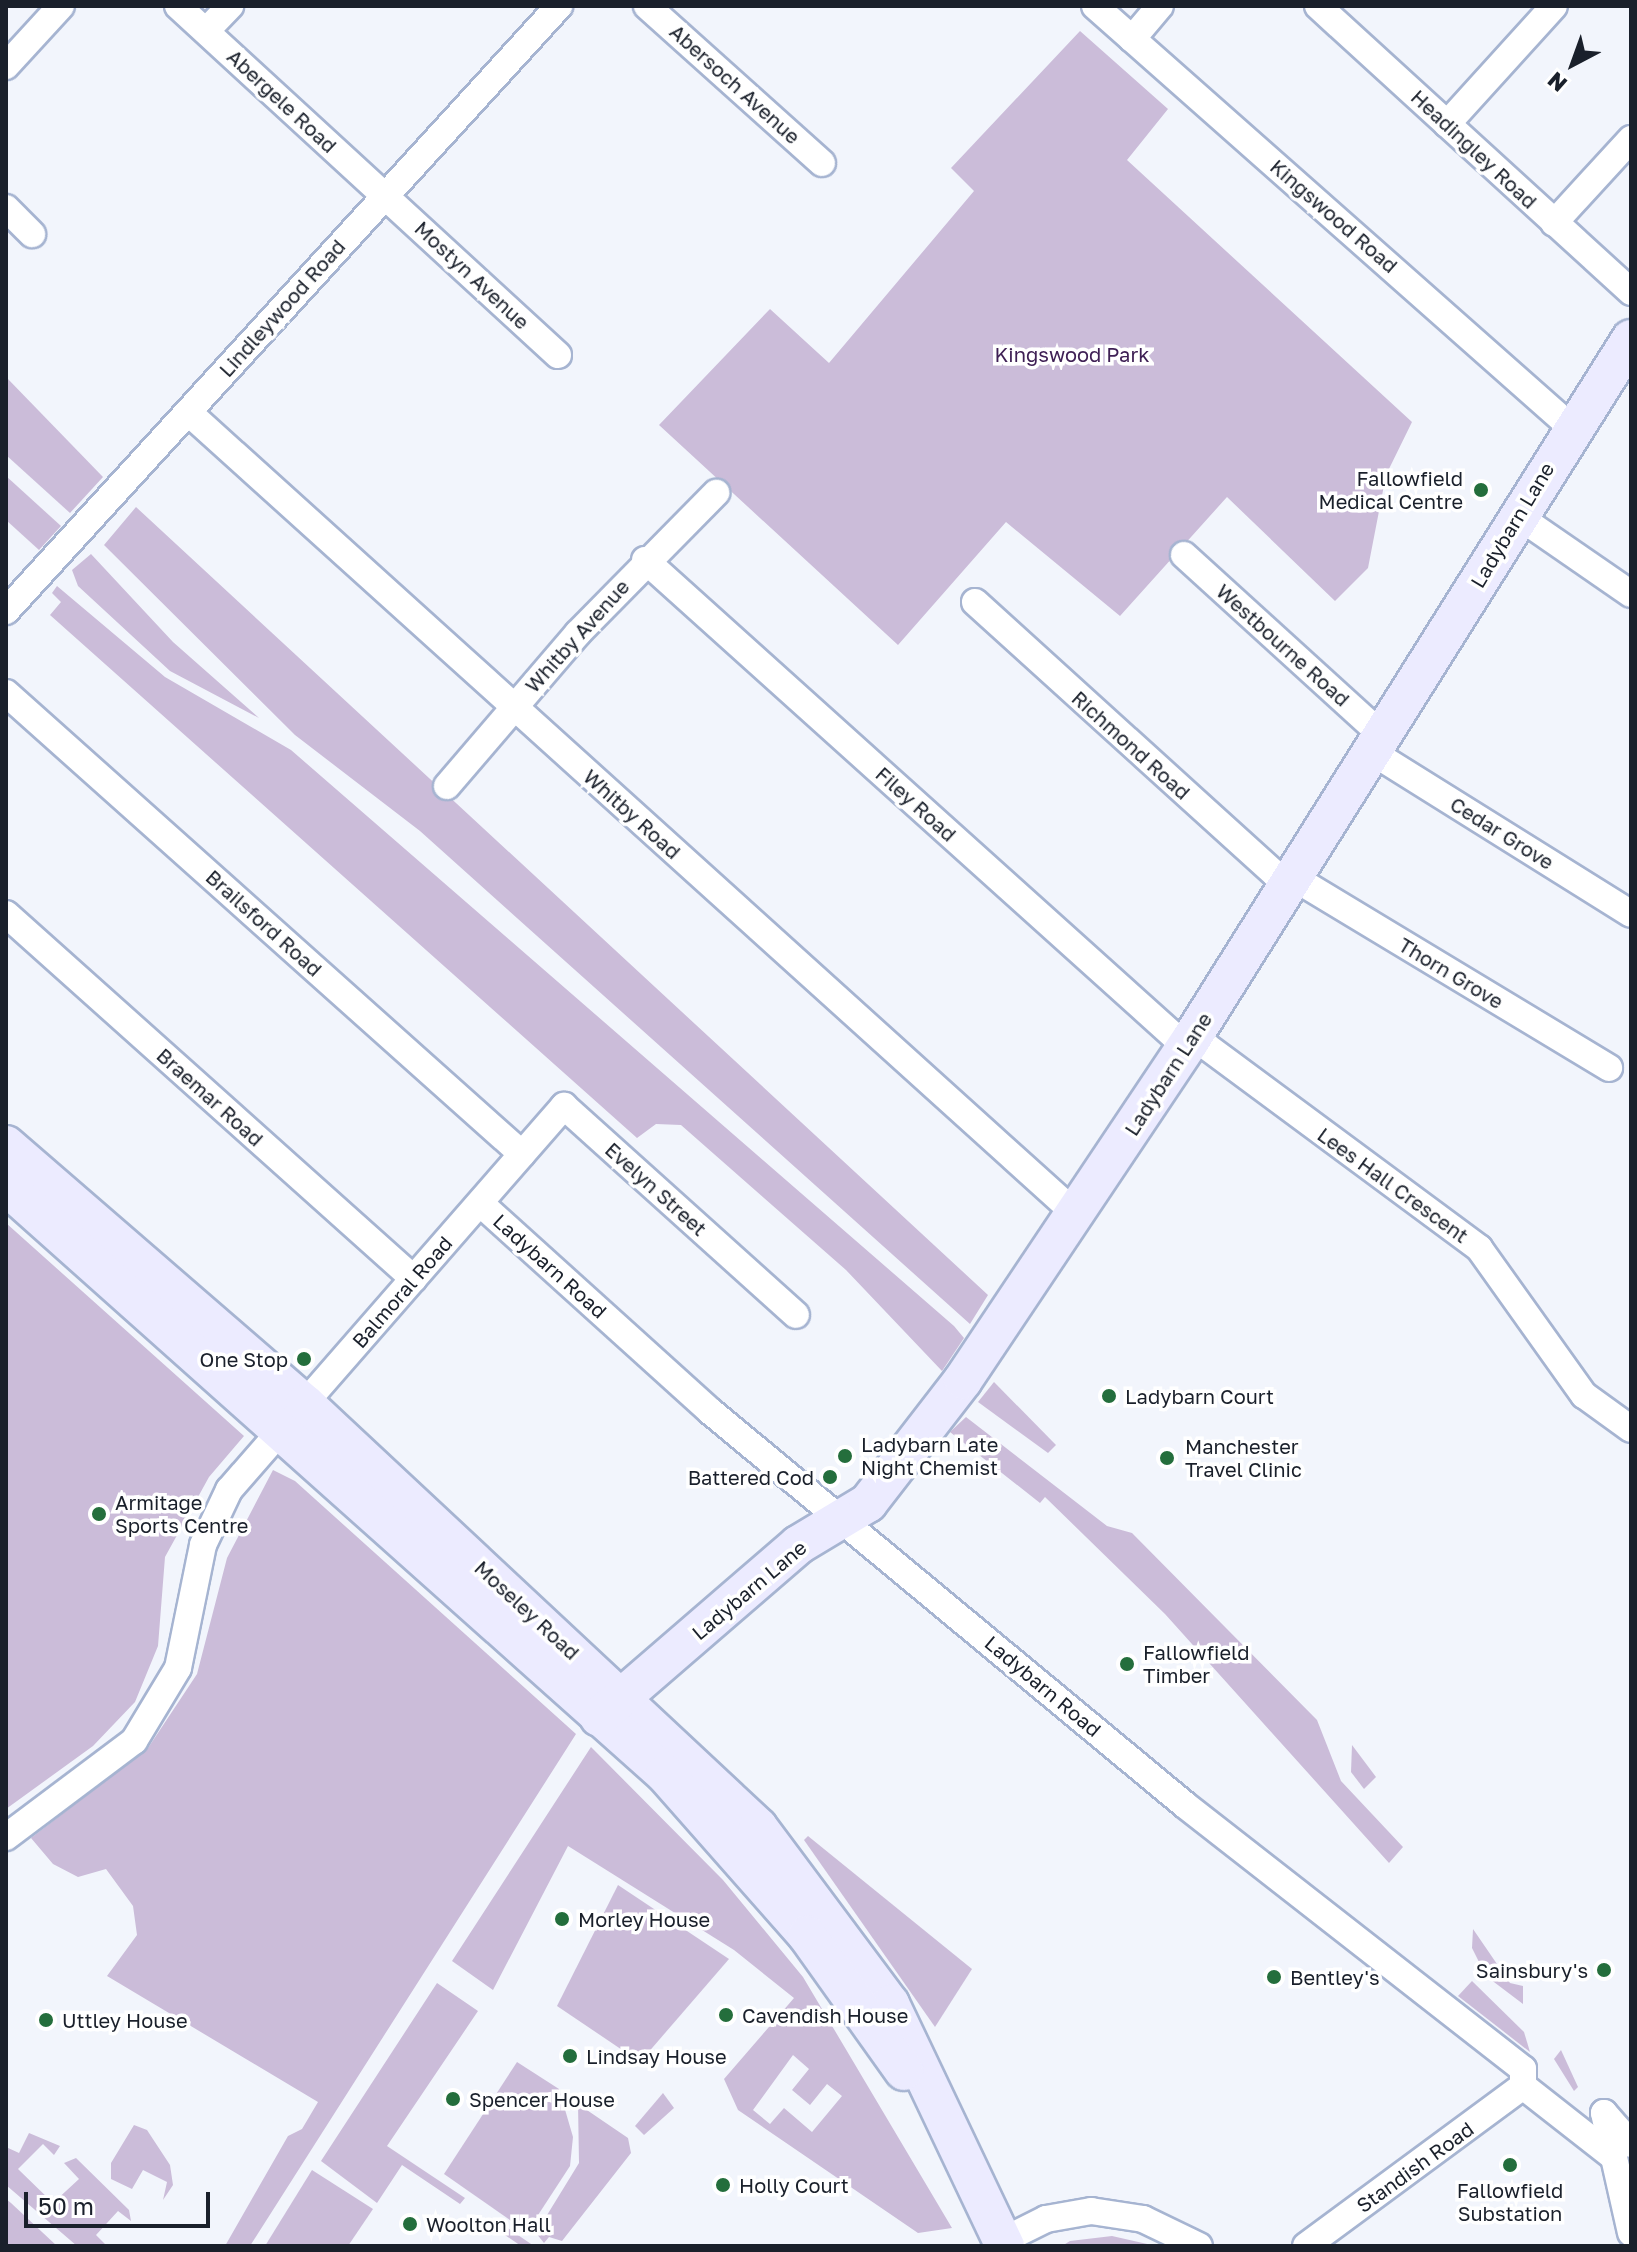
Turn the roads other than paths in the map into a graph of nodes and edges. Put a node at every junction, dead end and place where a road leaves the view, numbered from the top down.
1 (61, 6) edge
2 (178, 6) edge
3 (230, 6) edge
4 (559, 6) edge
5 (647, 6) edge
6 (1095, 6) edge
7 (1160, 6) edge
8 (1318, 6) edge
9 (1554, 6) edge
10 (206, 31) junction
11 (1132, 39) junction
12 (6, 66) edge
13 (1447, 124) junction
14 (1631, 139) edge
15 (822, 163) dead end
16 (385, 196) junction
17 (6, 208) edge
18 (1554, 223) junction
19 (32, 234) dead end
20 (1631, 292) edge
21 (1628, 351) edge
22 (558, 355) dead end
23 (188, 412) junction
24 (1571, 427) junction
25 (716, 493) dead end
26 (1518, 516) junction
27 (1184, 555) dead end
28 (645, 560) junction
29 (1631, 594) edge
30 (975, 602) dead end
31 (6, 611) edge
32 (6, 693) edge
33 (514, 707) junction
34 (1377, 743) junction
35 (447, 786) dead end
36 (1293, 878) junction
37 (6, 914) edge
38 (1631, 914) edge
39 (1190, 1041) junction
40 (1609, 1068) dead end
41 (6, 1145) edge
42 (522, 1154) junction
43 (6, 1186) edge
44 (480, 1203) junction
45 (1077, 1215) junction
46 (414, 1279) junction
47 (796, 1315) dead end
48 (294, 1417) junction
49 (1631, 1429) edge
50 (843, 1519) junction
51 (609, 1706) junction
52 (6, 1837) edge
53 (1523, 2086) junction
54 (1604, 2113) dead end
55 (1624, 2153) edge
56 (1631, 2233) edge
57 (1004, 2243) edge
58 (1199, 2246) edge
59 (1306, 2246) edge

1 - 12 street
2 - 10 street, Abergele Road
3 - 10 street
4 - 16 street, Lindleywood Road
5 - 15 street, Abersoch Avenue
6 - 11 street, Kingswood Road
7 - 11 street
8 - 13 street, Headingley Road
9 - 13 street
10 - 16 street, Abergele Road
11 - 24 street, Kingswood Road
13 - 18 street, Headingley Road
14 - 18 street
16 - 22 street, Mostyn Avenue
16 - 23 street, Lindleywood Road
17 - 19 street
18 - 20 street, Headingley Road
21 - 24 main road, Ladybarn Lane
23 - 31 street, Lindleywood Road
23 - 33 street, Whitby Road
24 - 26 main road, Ladybarn Lane
25 - 28 street, Whitby Avenue
26 - 29 street
26 - 34 main road, Ladybarn Lane
27 - 34 street, Westbourne Road
28 - 33 street, Whitby Avenue
28 - 39 street, Filey Road
30 - 36 street, Richmond Road
32 - 42 street, Brailsford Road
33 - 35 street, Whitby Avenue
33 - 45 street, Whitby Road
34 - 36 main road, Ladybarn Lane
34 - 38 street, Cedar Grove
36 - 39 main road, Ladybarn Lane
36 - 40 street, Thorn Grove
37 - 46 street, Braemar Road
39 - 45 main road, Ladybarn Lane
39 - 49 street, Lees Hall Crescent
41 - 48 main road, Moseley Road
42 - 44 street, Balmoral Road
42 - 47 street, Evelyn Street
43 - 48 main road, Moseley Road
44 - 46 street, Balmoral Road
44 - 50 street, Ladybarn Road
45 - 50 main road, Ladybarn Lane
46 - 48 street, Balmoral Road
48 - 51 main road, Moseley Road
48 - 52 street, Balmoral Road
50 - 51 main road, Ladybarn Lane
50 - 53 street, Ladybarn Road
51 - 57 main road, Moseley Road
53 - 55 street, Ladybarn Road
53 - 59 street, Standish Road
54 - 55 street
55 - 56 street
57 - 58 street

